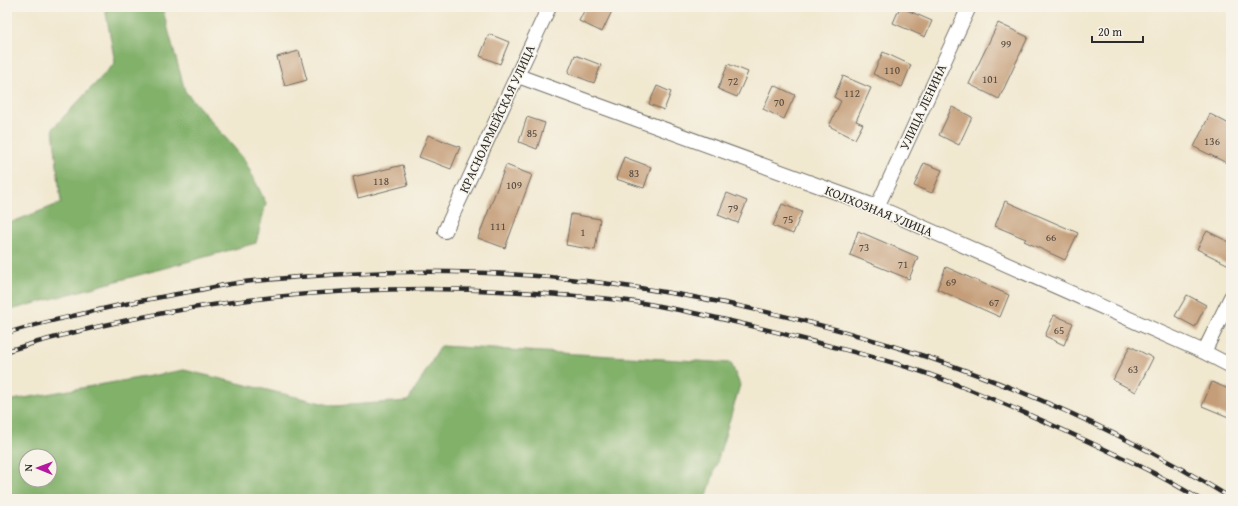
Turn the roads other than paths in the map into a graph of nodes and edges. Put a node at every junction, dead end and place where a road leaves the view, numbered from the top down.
1 (549, 7) edge
2 (969, 7) edge
3 (518, 76) junction
4 (877, 207) junction
5 (445, 231) dead end
6 (1231, 296) edge
7 (1204, 352) junction
8 (1231, 366) edge

1 - 3 street, КРАСНОАРМЕЙСКАЯ УЛИЦА
2 - 4 street, УЛИЦА ЛЕНИНА
3 - 4 street, КОЛХОЗНАЯ УЛИЦА
3 - 5 street, КРАСНОАРМЕЙСКАЯ УЛИЦА
4 - 7 street, КОЛХОЗНАЯ УЛИЦА
6 - 7 street
7 - 8 street, КОЛХОЗНАЯ УЛИЦА

